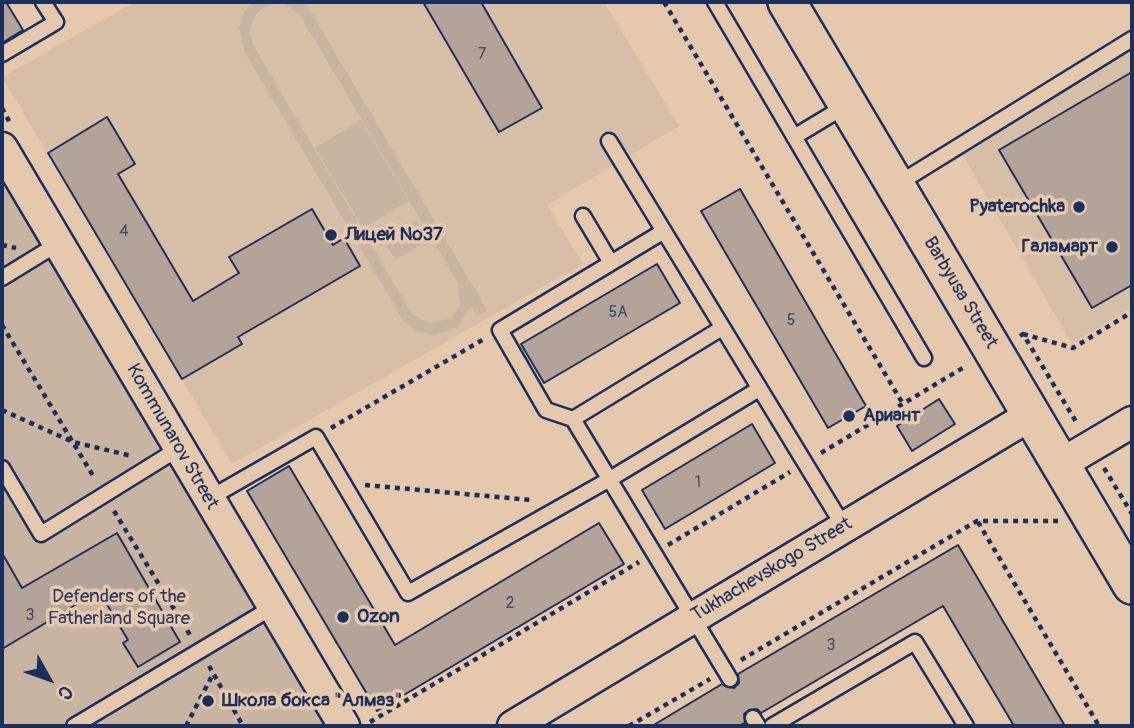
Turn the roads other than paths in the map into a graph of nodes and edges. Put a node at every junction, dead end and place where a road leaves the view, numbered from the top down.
1 (43, 2) edge
2 (715, 2) edge
3 (787, 2) edge
4 (1132, 39) edge
5 (2, 54) edge
6 (848, 104) junction
7 (794, 137) junction
8 (609, 141) dead end
9 (2, 148) edge
10 (896, 185) junction
11 (583, 216) dead end
12 (664, 231) junction
13 (60, 243) junction
14 (611, 262) junction
15 (2, 278) edge
16 (722, 328) junction
17 (924, 358) dead end
18 (760, 389) junction
19 (1031, 415) junction
20 (573, 419) junction
21 (1132, 422) edge
22 (178, 449) junction
23 (1076, 456) junction
24 (2, 468) edge
25 (610, 479) junction
26 (208, 499) junction
27 (844, 527) junction
28 (1132, 585) edge
29 (273, 607) junction
30 (693, 618) junction
31 (727, 675) road end
32 (74, 726) edge
33 (344, 726) edge
34 (513, 726) edge
35 (772, 726) edge
36 (966, 726) edge

1 - 5 lane
2 - 7 lane
3 - 6 street, Barbyusa Street
4 - 10 lane
6 - 7 lane
6 - 10 street, Barbyusa Street
7 - 17 lane
8 - 12 lane
9 - 13 street, Kommunarov Street
10 - 19 street, Barbyusa Street
11 - 14 lane
12 - 14 lane
12 - 16 lane
13 - 15 lane
13 - 22 street, Kommunarov Street
14 - 20 lane
16 - 18 lane
16 - 20 lane
18 - 25 lane
18 - 27 lane
19 - 23 street, Barbyusa Street
19 - 27 street, Tukhachevskogo Street
20 - 25 lane
21 - 23 street
22 - 24 lane
22 - 26 street, Kommunarov Street
23 - 28 street, Barbyusa Street
25 - 26 lane
25 - 30 lane
26 - 29 street, Kommunarov Street
27 - 30 street, Tukhachevskogo Street
29 - 32 lane
29 - 33 street, Kommunarov Street
30 - 31 lane
30 - 34 street, Tukhachevskogo Street
35 - 36 lane

